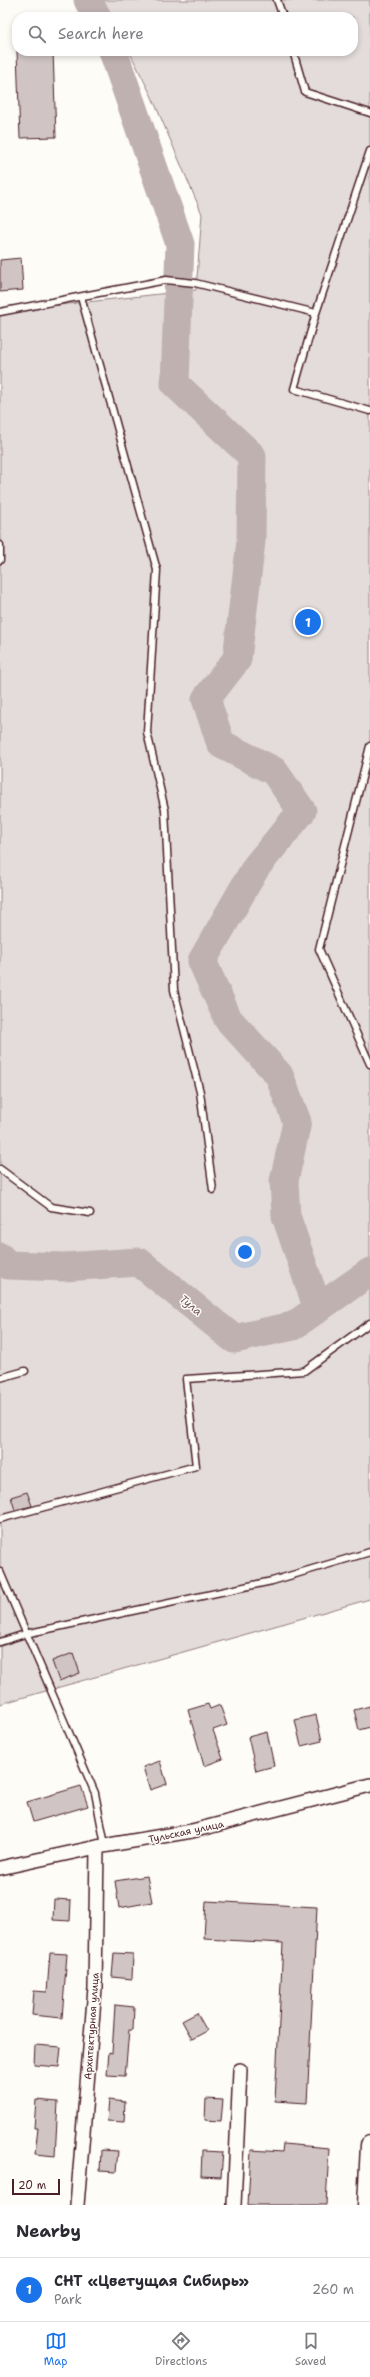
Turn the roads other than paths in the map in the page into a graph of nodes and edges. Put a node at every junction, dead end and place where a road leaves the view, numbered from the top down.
1 (277, 0) edge
2 (281, 12) edge
3 (294, 56) edge
4 (370, 113) edge
5 (370, 151) edge
6 (81, 297) junction
7 (0, 312) edge
8 (316, 312) junction
9 (370, 411) edge
10 (0, 545) edge
11 (0, 560) edge
12 (370, 746) edge
13 (370, 1064) edge
14 (0, 1169) edge
15 (213, 1190) dead end
16 (90, 1213) dead end
17 (370, 1323) edge
18 (25, 1371) dead end
19 (0, 1378) edge
20 (0, 1519) edge
21 (370, 1552) edge
22 (0, 1572) edge
23 (25, 1634) junction
24 (0, 1642) edge
25 (370, 1785) edge
26 (101, 1846) junction
27 (0, 1868) edge
28 (240, 2070) dead end
29 (370, 2145) edge
30 (77, 2205) edge
31 (234, 2205) edge
32 (368, 2205) edge

1 - 2 lane
3 - 4 lane
5 - 8 lane
6 - 7 lane
6 - 8 lane
6 - 15 lane
8 - 9 lane
10 - 11 lane
12 - 13 lane
14 - 16 lane
17 - 20 lane
18 - 19 lane
21 - 23 lane
22 - 23 lane
23 - 24 lane
23 - 26 lane
25 - 26 street, Тульская улица
26 - 27 street, Тульская улица
26 - 30 street, Архитектурная улица
28 - 31 street
29 - 32 street

